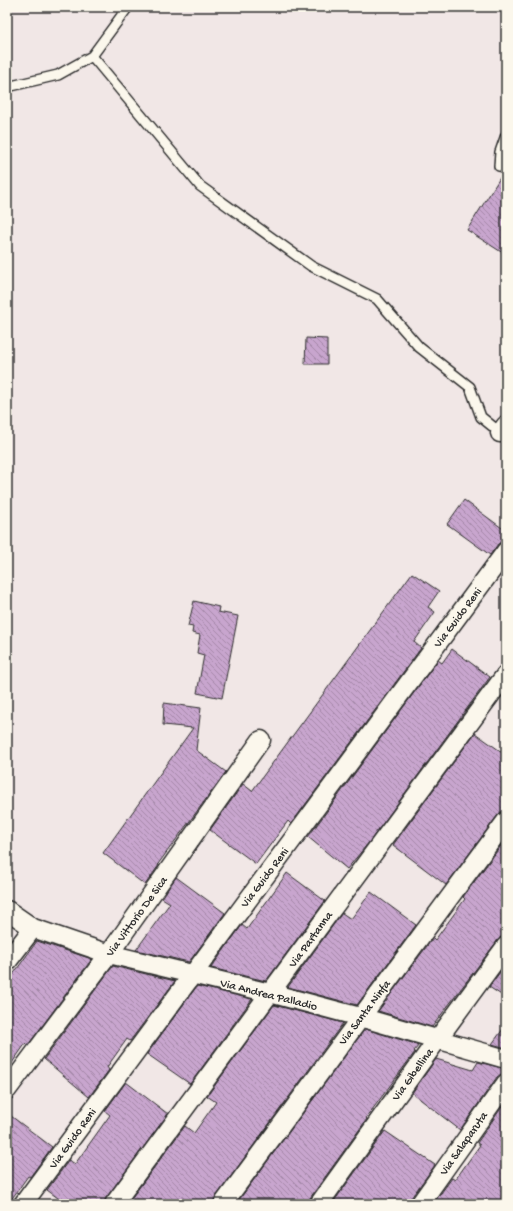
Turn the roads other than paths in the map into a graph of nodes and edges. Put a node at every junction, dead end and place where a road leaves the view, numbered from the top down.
1 (128, 7) edge
2 (92, 56) junction
3 (7, 87) edge
4 (506, 135) edge
5 (506, 167) edge
6 (504, 431) edge
7 (506, 551) edge
8 (506, 674) edge
9 (262, 740) dead end
10 (506, 821) edge
11 (20, 919) edge
12 (506, 946) edge
13 (109, 954) junction
14 (7, 962) edge
15 (192, 974) junction
16 (270, 993) junction
17 (360, 1017) junction
18 (437, 1040) junction
19 (506, 1059) edge
20 (506, 1083) edge
21 (7, 1090) edge
22 (23, 1204) edge
23 (114, 1204) edge
24 (223, 1204) edge
25 (319, 1204) edge
26 (420, 1204) edge

1 - 2 lane
2 - 3 lane
2 - 6 lane
4 - 5 lane
7 - 15 street, Via Guido Reni
8 - 16 street, Via Partanna
9 - 13 street, Via Vittorio De Sica
10 - 17 street, Via Santa Ninfa
11 - 13 street, Via Andrea Palladio
11 - 14 street, Via Andrea Palladio
12 - 18 street, Via Gibellina
13 - 15 street, Via Andrea Palladio
13 - 21 street, Via Vittorio De Sica
15 - 16 street, Via Andrea Palladio
15 - 22 street, Via Guido Reni
16 - 17 street, Via Andrea Palladio
16 - 23 street, Via Partanna
17 - 18 street, Via Andrea Palladio
17 - 24 street, Via Santa Ninfa
18 - 19 street, Via Andrea Palladio
18 - 25 street, Via Gibellina
20 - 26 street, Via Salaparuta

